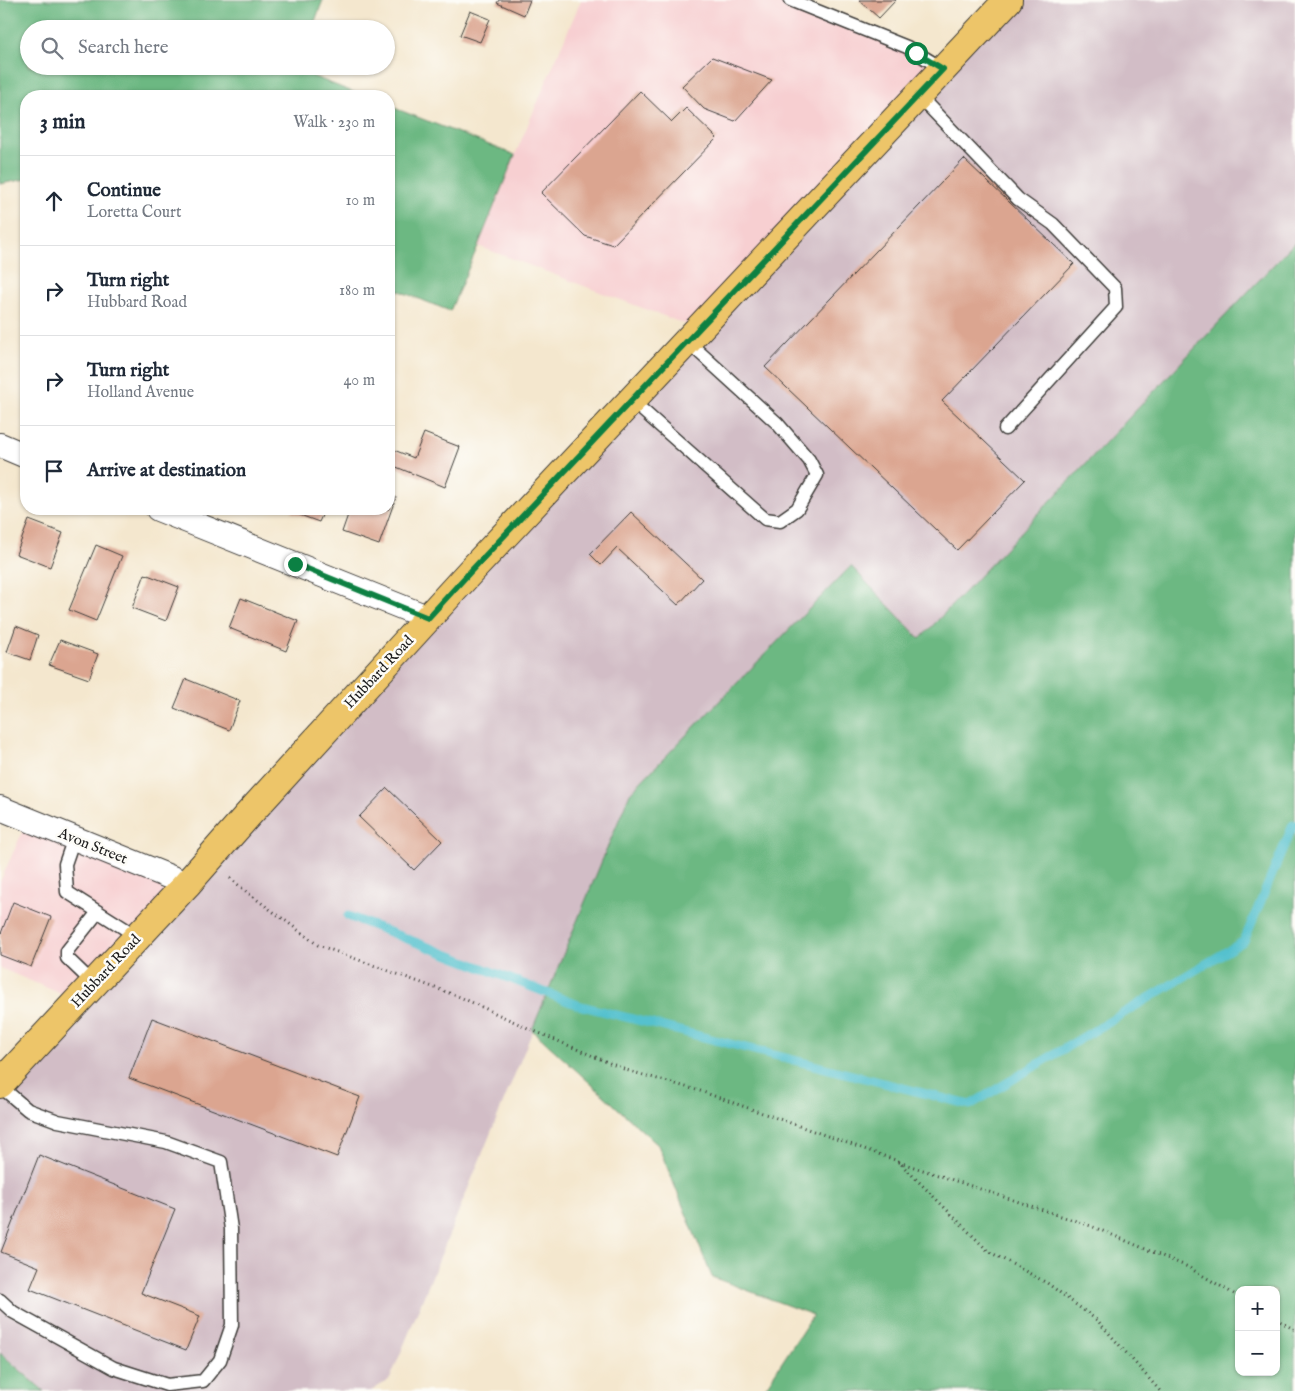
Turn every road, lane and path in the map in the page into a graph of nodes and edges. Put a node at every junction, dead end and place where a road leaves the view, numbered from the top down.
1 (790, 0) edge
2 (1008, 0) edge
3 (943, 69) junction
4 (918, 95) junction
5 (687, 341) junction
6 (631, 400) junction
7 (1006, 429) dead end
8 (0, 445) edge
9 (20, 453) edge
10 (173, 515) edge
11 (428, 618) junction
12 (0, 808) edge
13 (74, 838) junction
14 (209, 859) junction
15 (187, 884) junction
16 (98, 912) junction
17 (138, 937) junction
18 (94, 984) junction
19 (0, 1085) edge
20 (898, 1162) junction
21 (1235, 1295) edge
22 (0, 1300) edge
23 (1280, 1321) edge
24 (1295, 1330) edge
25 (1160, 1391) edge

1 - 3 lane
2 - 3 main road, Hubbard Road
3 - 4 main road, Hubbard Road
4 - 5 main road, Hubbard Road
4 - 7 lane
5 - 6 main road, Hubbard Road
5 - 6 lane
6 - 11 main road, Hubbard Road
8 - 9 street
10 - 11 street
11 - 14 main road, Hubbard Road
12 - 13 street, Avon Street
13 - 15 street, Avon Street
13 - 16 lane
14 - 15 main road, Hubbard Road
14 - 20 path
15 - 17 main road, Hubbard Road
16 - 17 lane
16 - 18 lane
17 - 18 main road, Hubbard Road
18 - 19 main road, Hubbard Road
19 - 22 lane
20 - 21 path
20 - 25 path
23 - 24 path

